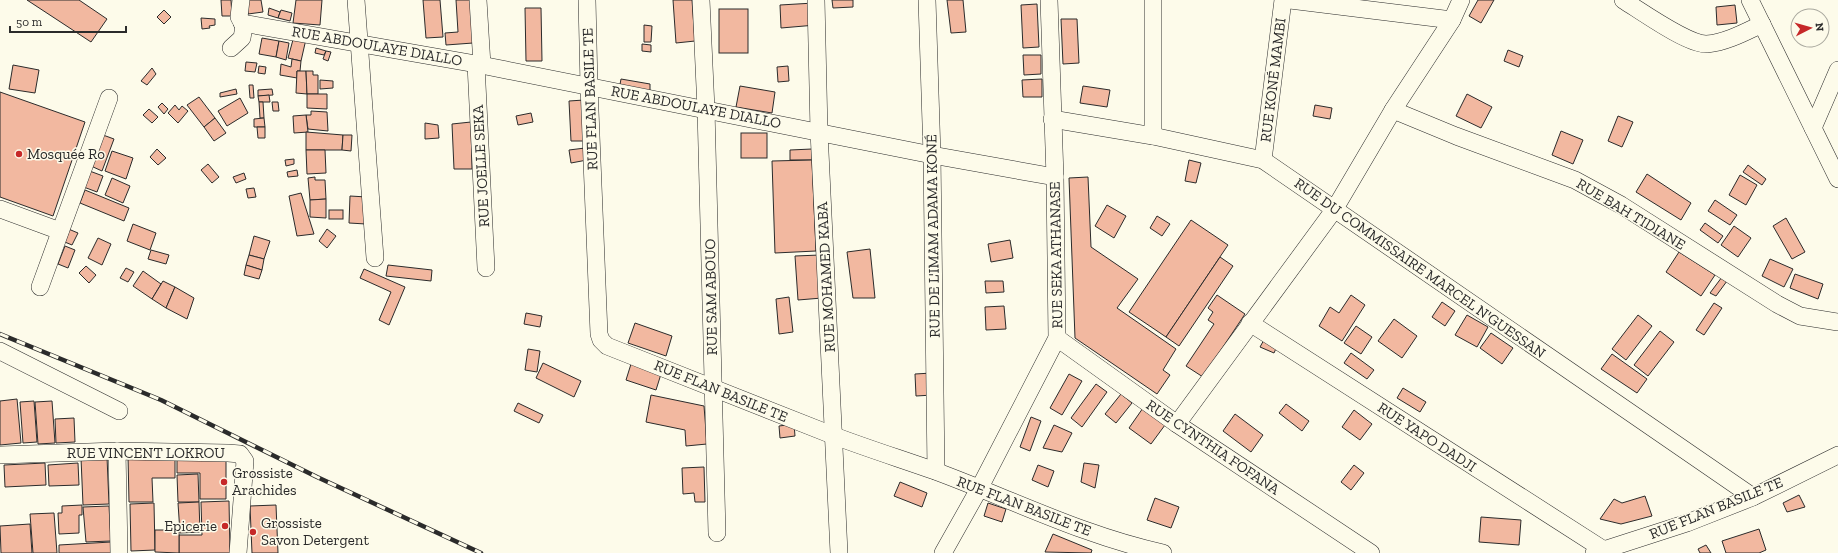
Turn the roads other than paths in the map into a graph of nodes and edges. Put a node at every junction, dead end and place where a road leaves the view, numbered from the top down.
1 (241, 0) edge
2 (356, 0) edge
3 (478, 0) edge
4 (587, 0) edge
5 (701, 0) edge
6 (816, 0) edge
7 (927, 0) edge
8 (1049, 0) edge
9 (1153, 0) edge
10 (1284, 0) edge
11 (1290, 0) edge
12 (1461, 0) edge
13 (1623, 0) edge
14 (1750, 0) edge
15 (1452, 20) junction
16 (242, 23) junction
17 (1762, 24) junction
18 (359, 43) junction
19 (230, 48) dead end
20 (479, 64) junction
21 (1838, 70) edge
22 (589, 86) junction
23 (110, 98) dead end
24 (706, 109) junction
25 (1393, 110) junction
26 (1052, 120) junction
27 (1813, 128) junction
28 (819, 131) junction
29 (1153, 136) junction
30 (932, 155) junction
31 (1263, 160) junction
32 (1055, 177) junction
33 (1838, 179) edge
34 (0, 209) edge
35 (1334, 210) junction
36 (60, 231) junction
37 (375, 258) dead end
38 (486, 268) dead end
39 (40, 287) dead end
40 (1838, 322) edge
41 (1250, 323) junction
42 (1057, 338) junction
43 (0, 351) edge
44 (713, 388) junction
45 (120, 411) dead end
46 (1176, 424) junction
47 (834, 436) junction
48 (117, 451) junction
49 (0, 455) edge
50 (1838, 455) edge
51 (936, 471) junction
52 (979, 489) junction
53 (1753, 497) junction
54 (717, 533) dead end
55 (1598, 552) edge
56 (119, 553) edge
57 (238, 553) edge
58 (839, 553) edge
59 (943, 553) edge
60 (1163, 553) edge
61 (1371, 553) edge

1 - 16 street
2 - 18 street
3 - 20 street, RUE JOELLE SEKA
4 - 22 street, RUE FLAN BASILE TE
5 - 24 street, RUE SAM ABOUO
6 - 28 street, RUE MOHAMED KABA
7 - 30 street, RUE DE L'IMAM ADAMA KONÉ
8 - 26 street, RUE SEKA ATHANASE
9 - 29 street
10 - 31 street, RUE KONÉ MAMBI
11 - 15 street
12 - 15 street
13 - 17 street
14 - 17 street
15 - 25 street
16 - 18 street, RUE ABDOULAYE DIALLO
16 - 19 street
17 - 27 street
18 - 20 street, RUE ABDOULAYE DIALLO
18 - 37 street
20 - 22 street, RUE ABDOULAYE DIALLO
20 - 38 street, RUE JOELLE SEKA
21 - 27 street
22 - 24 street, RUE ABDOULAYE DIALLO
22 - 44 street, RUE FLAN BASILE TE
23 - 36 street
24 - 28 street, RUE ABDOULAYE DIALLO
24 - 44 street, RUE SAM ABOUO
25 - 35 street
25 - 40 street, RUE BAH TIDIANE
26 - 29 street, RUE DU COMMISSAIRE MARCEL N'GUESSAN
26 - 32 street, RUE SEKA ATHANASE
27 - 33 street
28 - 30 street, RUE ABDOULAYE DIALLO
28 - 47 street, RUE MOHAMED KABA
29 - 31 street, RUE DU COMMISSAIRE MARCEL N'GUESSAN
30 - 32 street, RUE ABDOULAYE DIALLO
30 - 51 street, RUE DE L'IMAM ADAMA KONÉ
31 - 35 street, RUE DU COMMISSAIRE MARCEL N'GUESSAN
32 - 42 street, RUE SEKA ATHANASE
34 - 36 street
35 - 41 street
35 - 53 street, RUE DU COMMISSAIRE MARCEL N'GUESSAN
36 - 39 street
41 - 46 street
41 - 55 street, RUE YAPO DADJI
42 - 46 street, RUE CYNTHIA FOFANA
42 - 52 street, RUE SEKA ATHANASE
43 - 45 street
44 - 47 street, RUE FLAN BASILE TE
44 - 54 street, RUE SAM ABOUO
46 - 61 street, RUE CYNTHIA FOFANA
47 - 51 street, RUE FLAN BASILE TE
47 - 58 street, RUE MOHAMED KABA
48 - 49 street, RUE VINCENT LOKROU
48 - 56 street
48 - 57 street, RUE VINCENT LOKROU
50 - 53 street, RUE FLAN BASILE TE
51 - 52 street, RUE FLAN BASILE TE
52 - 59 street, RUE SEKA ATHANASE
52 - 60 street, RUE FLAN BASILE TE
53 - 55 street, RUE FLAN BASILE TE

